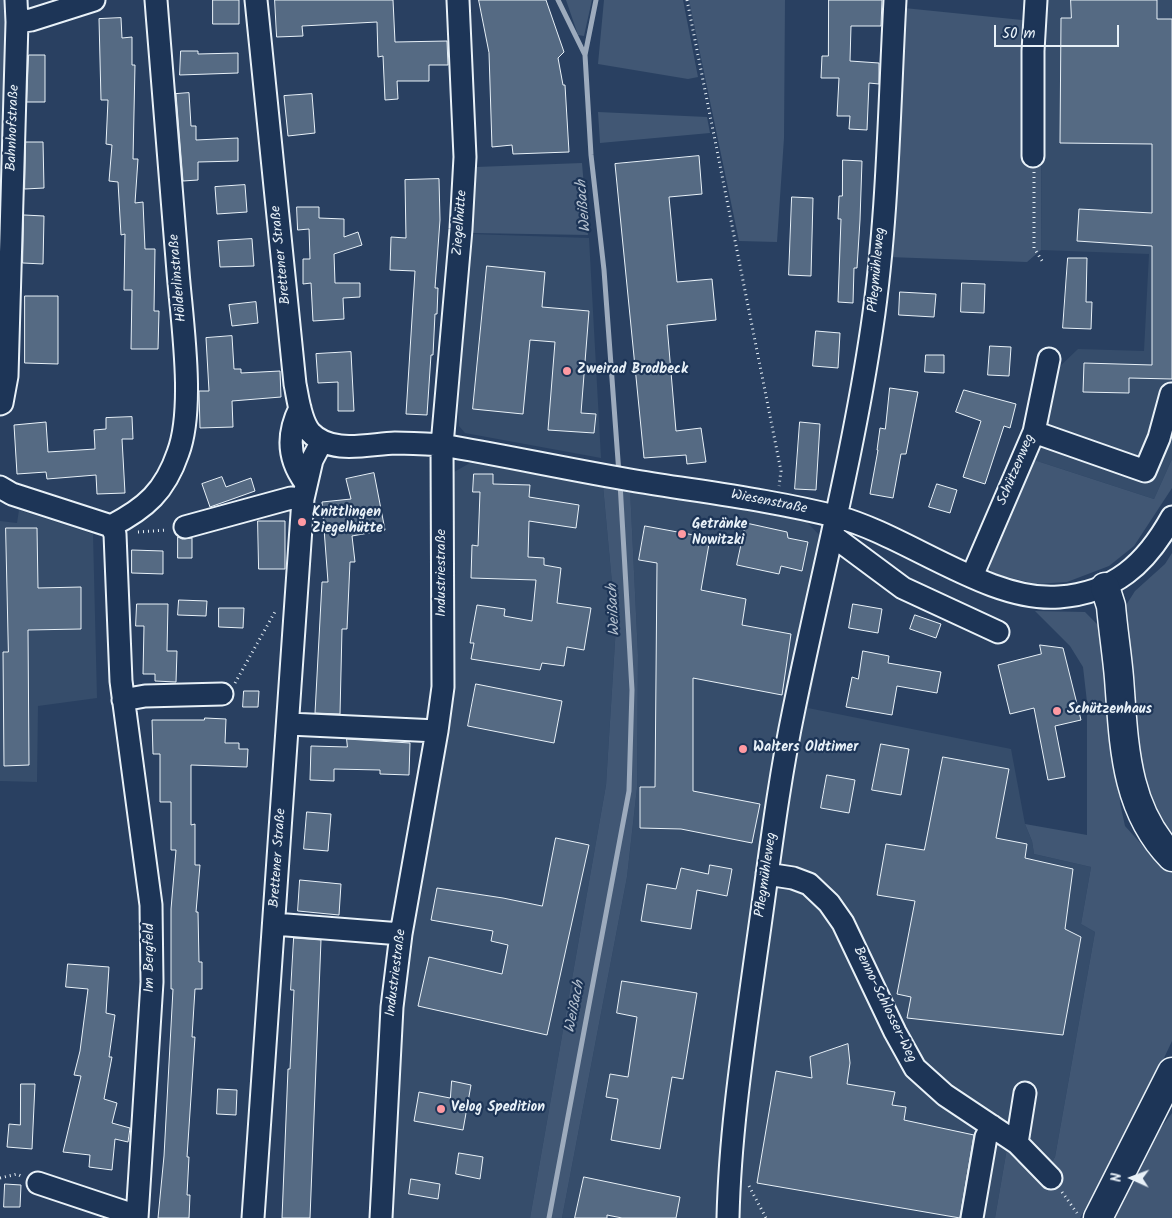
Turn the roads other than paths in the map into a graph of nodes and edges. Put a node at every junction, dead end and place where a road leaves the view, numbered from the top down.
1 (16, 0) edge
2 (94, 0) edge
3 (156, 0) edge
4 (256, 0) edge
5 (458, 0) edge
6 (895, 0) edge
7 (1036, 0) edge
8 (17, 22) junction
9 (1033, 156) road end
10 (1049, 359) dead end
11 (1171, 394) dead end
12 (0, 404) edge
13 (300, 408) junction
14 (1034, 432) junction
15 (322, 442) junction
16 (442, 444) junction
17 (0, 487) edge
18 (304, 490) junction
19 (1172, 518) edge
20 (111, 526) junction
21 (185, 527) dead end
22 (834, 527) junction
23 (972, 576) junction
24 (1105, 588) junction
25 (998, 632) dead end
26 (222, 694) road end
27 (123, 700) junction
28 (289, 724) junction
29 (438, 731) junction
30 (1172, 856) edge
31 (767, 874) junction
32 (274, 924) junction
33 (401, 934) junction
34 (1172, 1072) edge
35 (1025, 1093) dead end
36 (1163, 1101) edge
37 (992, 1126) junction
38 (1017, 1143) junction
39 (1051, 1178) road end
40 (38, 1183) dead end
41 (1103, 1209) edge
42 (137, 1217) edge
43 (253, 1218) edge
44 (381, 1218) edge
45 (728, 1218) edge
46 (972, 1218) edge

1 - 8 street, Bahnhofstraße
2 - 8 street
3 - 20 street, Hölderlinstraße
4 - 13 street, Brettener Straße
5 - 16 street, Ziegelhütte
6 - 22 street, Pflegmühleweg
7 - 9 street
8 - 12 street, Bahnhofstraße
10 - 14 street, Schützenweg
11 - 14 street
13 - 15 street, Brettener Straße
13 - 18 street
14 - 23 street, Schützenweg
15 - 16 street, Wiesenstraße
15 - 18 street, Brettener Straße
16 - 22 street, Wiesenstraße
16 - 29 street, Industriestraße
17 - 20 street
18 - 21 street
18 - 28 street, Brettener Straße
19 - 24 street, Wiesenstraße
20 - 27 street, Im Bergfeld
22 - 23 street, Wiesenstraße
22 - 25 street
22 - 31 street, Pflegmühleweg
23 - 24 street, Wiesenstraße
24 - 30 main road
26 - 27 street
27 - 42 street, Im Bergfeld
28 - 29 street
28 - 32 street, Brettener Straße
29 - 33 street, Industriestraße
31 - 37 street, Benno-Schlosser-Weg
31 - 45 street, Pflegmühleweg
32 - 33 street
32 - 43 street, Brettener Straße
33 - 44 street, Industriestraße
34 - 36 main road
35 - 38 street
36 - 41 main road
37 - 38 street, Benno-Schlosser-Weg
37 - 46 street
38 - 39 street, Benno-Schlosser-Weg
40 - 42 street, Im Bergfeld

